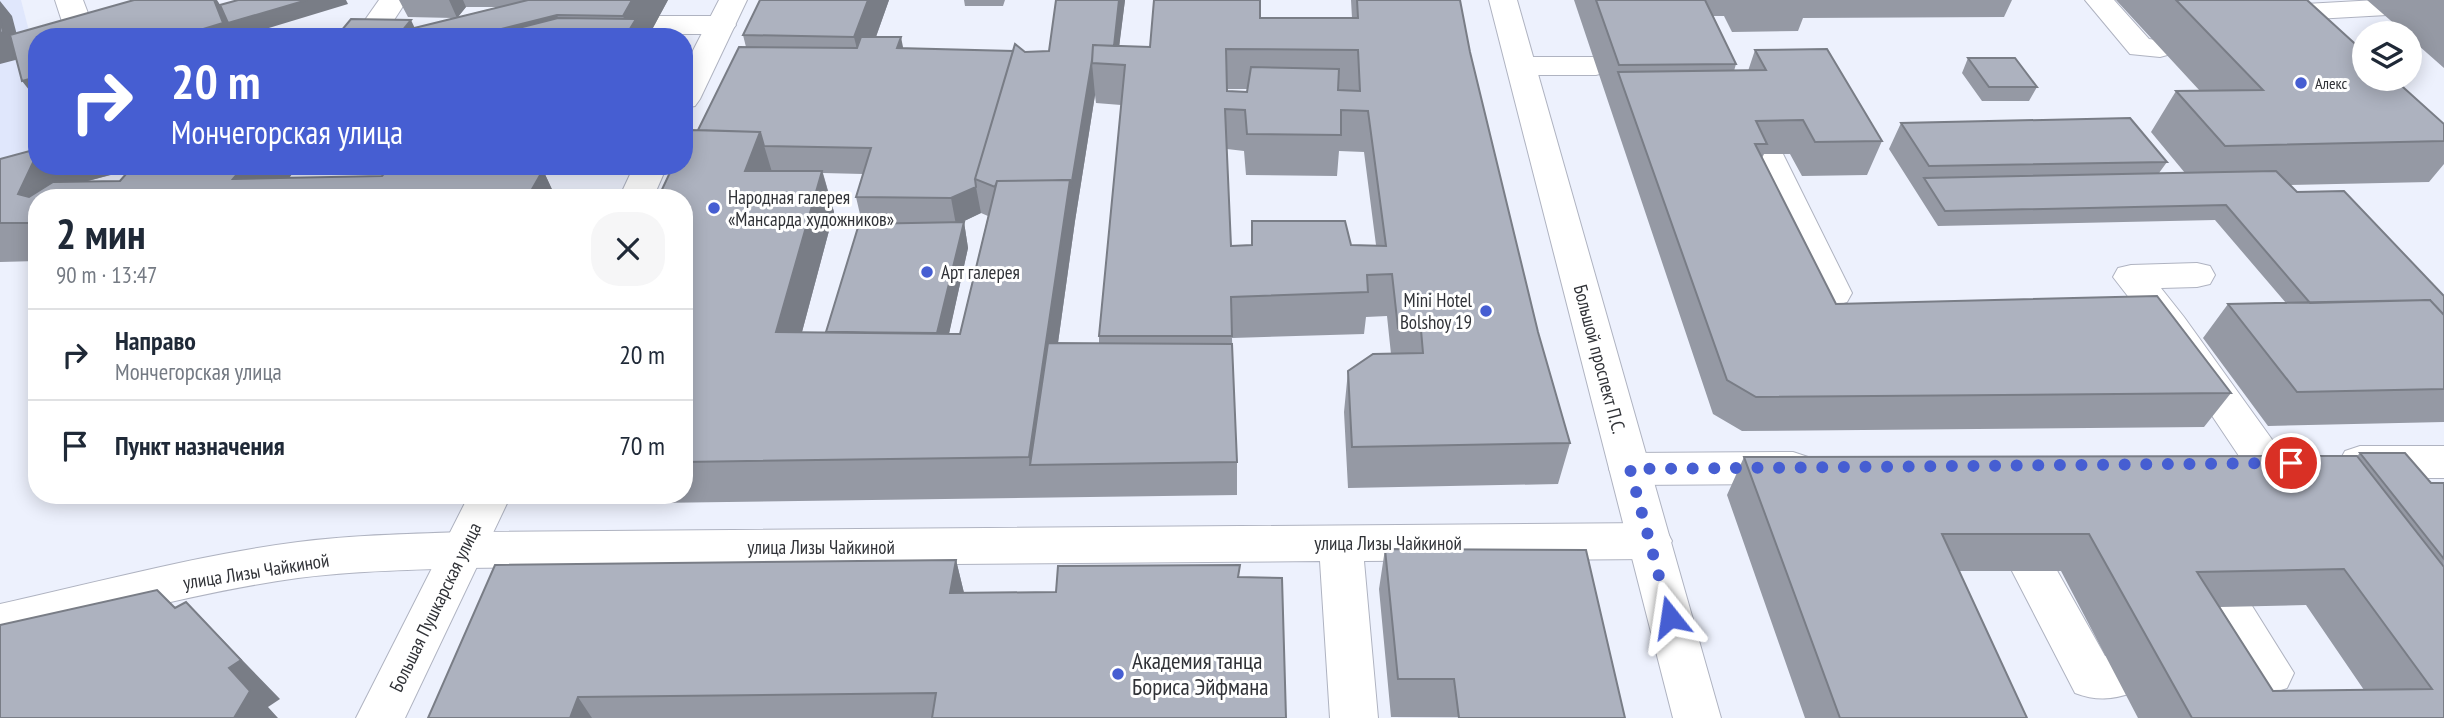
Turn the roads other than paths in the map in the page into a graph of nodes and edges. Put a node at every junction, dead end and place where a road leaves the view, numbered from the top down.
1 (69, 0) edge
2 (1503, 0) edge
3 (2099, 0) edge
4 (2310, 5) edge
5 (2377, 9) dead end
6 (727, 12) edge
7 (655, 25) dead end
8 (79, 28) edge
9 (2345, 38) edge
10 (2160, 48) dead end
11 (1521, 66) junction
12 (1596, 66) dead end
13 (693, 81) edge
14 (1768, 154) edge
15 (2197, 275) dead end
16 (1834, 293) edge
17 (2444, 461) edge
18 (1830, 468) edge
19 (1630, 469) junction
20 (486, 504) edge
21 (1650, 541) junction
22 (1341, 543) junction
23 (463, 550) junction
24 (2034, 571) dead end
25 (2228, 607) edge
26 (0, 624) edge
27 (2203, 675) edge
28 (2117, 677) dead end
29 (380, 718) edge
30 (1354, 718) edge
31 (1697, 718) edge

1 - 8 street
2 - 11 street, Большой проспект П.С.
3 - 10 street
4 - 5 street
4 - 9 street
6 - 7 street
6 - 13 street
11 - 12 street
11 - 19 street, Большой проспект П.С.
14 - 16 street
15 - 17 street
18 - 19 street
19 - 21 street, Большой проспект П.С.
20 - 23 street, Большая Пушкарская улица
21 - 22 street, улица Лизы Чайкиной
21 - 31 street, Большой проспект П.С.
22 - 23 street, улица Лизы Чайкиной
22 - 30 street
23 - 26 street, улица Лизы Чайкиной
23 - 29 street, Большая Пушкарская улица
24 - 28 street
25 - 27 street

